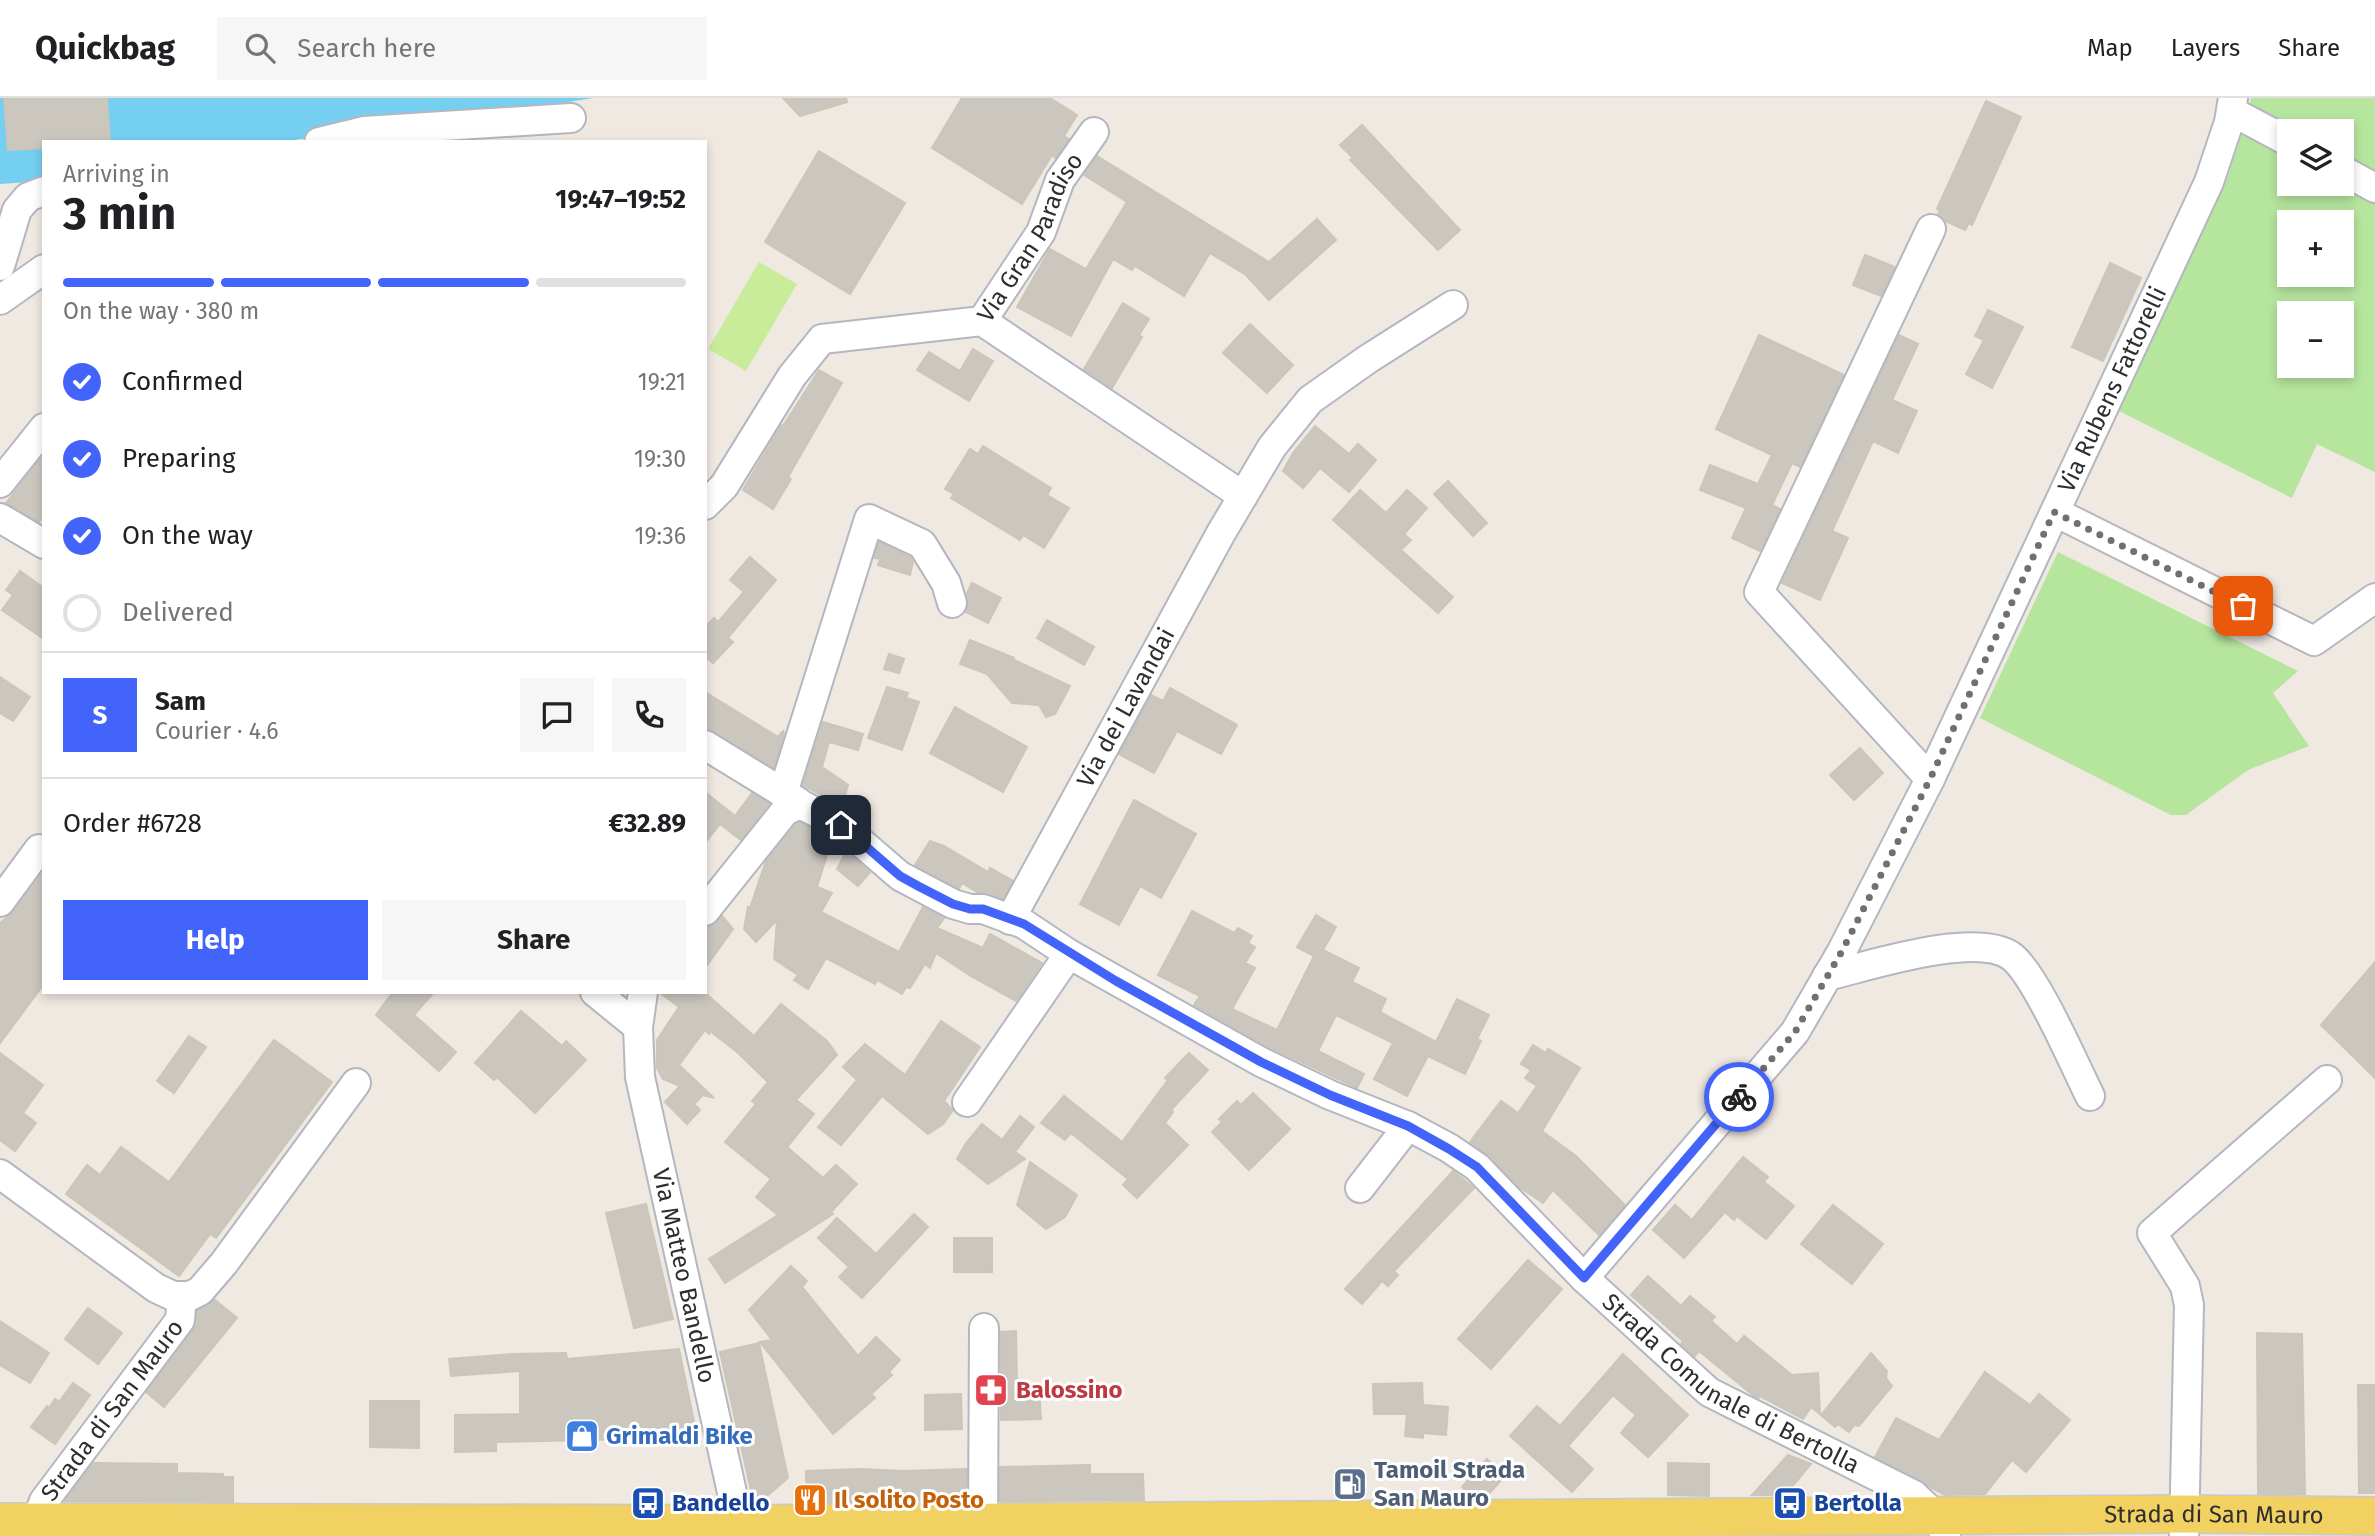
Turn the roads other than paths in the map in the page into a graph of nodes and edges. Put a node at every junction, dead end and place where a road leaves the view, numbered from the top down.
1 (2232, 104) edge
2 (571, 117) dead end
3 (1094, 132) dead end
4 (2277, 134) edge
5 (327, 140) edge
6 (2354, 177) edge
7 (2375, 188) edge
8 (42, 192) edge
9 (1931, 229) dead end
10 (0, 266) edge
11 (42, 270) edge
12 (0, 300) edge
13 (1453, 305) dead end
14 (982, 321) junction
15 (42, 430) edge
16 (0, 483) edge
17 (1243, 496) junction
18 (707, 503) edge
19 (2054, 512) junction
20 (0, 518) edge
21 (42, 543) edge
22 (2375, 598) edge
23 (952, 603) dead end
24 (707, 746) edge
25 (1930, 779) junction
26 (792, 798) junction
27 (39, 849) dead end
28 (0, 902) edge
29 (707, 908) edge
30 (1010, 920) junction
31 (1069, 954) junction
32 (1827, 976) junction
33 (597, 994) edge
34 (643, 994) edge
35 (638, 1027) junction
36 (2327, 1080) dead end
37 (356, 1083) dead end
38 (2090, 1096) dead end
39 (967, 1102) dead end
40 (1408, 1126) junction
41 (0, 1174) edge
42 (1360, 1188) dead end
43 (1584, 1278) junction
44 (182, 1297) junction
45 (984, 1328) dead end
46 (2375, 1516) edge
47 (0, 1522) edge
48 (983, 1522) junction
49 (2184, 1525) edge
50 (2309, 1526) edge
51 (1942, 1527) edge
52 (37, 1529) edge
53 (742, 1532) edge

1 - 4 street, Via Rubens Fattorelli
1 - 19 street, Via Rubens Fattorelli
2 - 5 street
3 - 14 street, Via Gran Paradiso
6 - 7 street
8 - 10 street
9 - 25 street
11 - 12 street
13 - 17 street, Via dei Lavandai
14 - 17 street
14 - 18 street, Via Gran Paradiso
15 - 16 street
17 - 30 street, Via dei Lavandai
19 - 22 street
19 - 25 street, Via Rubens Fattorelli
20 - 21 street
23 - 26 street
24 - 26 street, Strada Comunale di Bertolla
25 - 32 street, Via Rubens Fattorelli
26 - 29 street
26 - 30 street, Strada Comunale di Bertolla
27 - 28 street
30 - 31 street, Strada Comunale di Bertolla
31 - 39 street
31 - 40 street, Strada Comunale di Bertolla
32 - 38 street
32 - 43 street, Via Rubens Fattorelli
33 - 35 street
34 - 35 street
35 - 53 street, Via Matteo Bandello
36 - 49 street
37 - 44 street
40 - 42 street
40 - 43 street, Strada Comunale di Bertolla
41 - 44 street
43 - 51 street, Strada Comunale di Bertolla
44 - 52 street, Strada di San Mauro
45 - 48 street
46 - 50 main road, Strada di San Mauro
47 - 52 main road, Strada di San Mauro
48 - 51 main road, Strada di San Mauro
48 - 53 main road, Strada di San Mauro
49 - 50 main road, Strada di San Mauro
49 - 51 main road, Strada di San Mauro
52 - 53 main road, Strada di San Mauro

